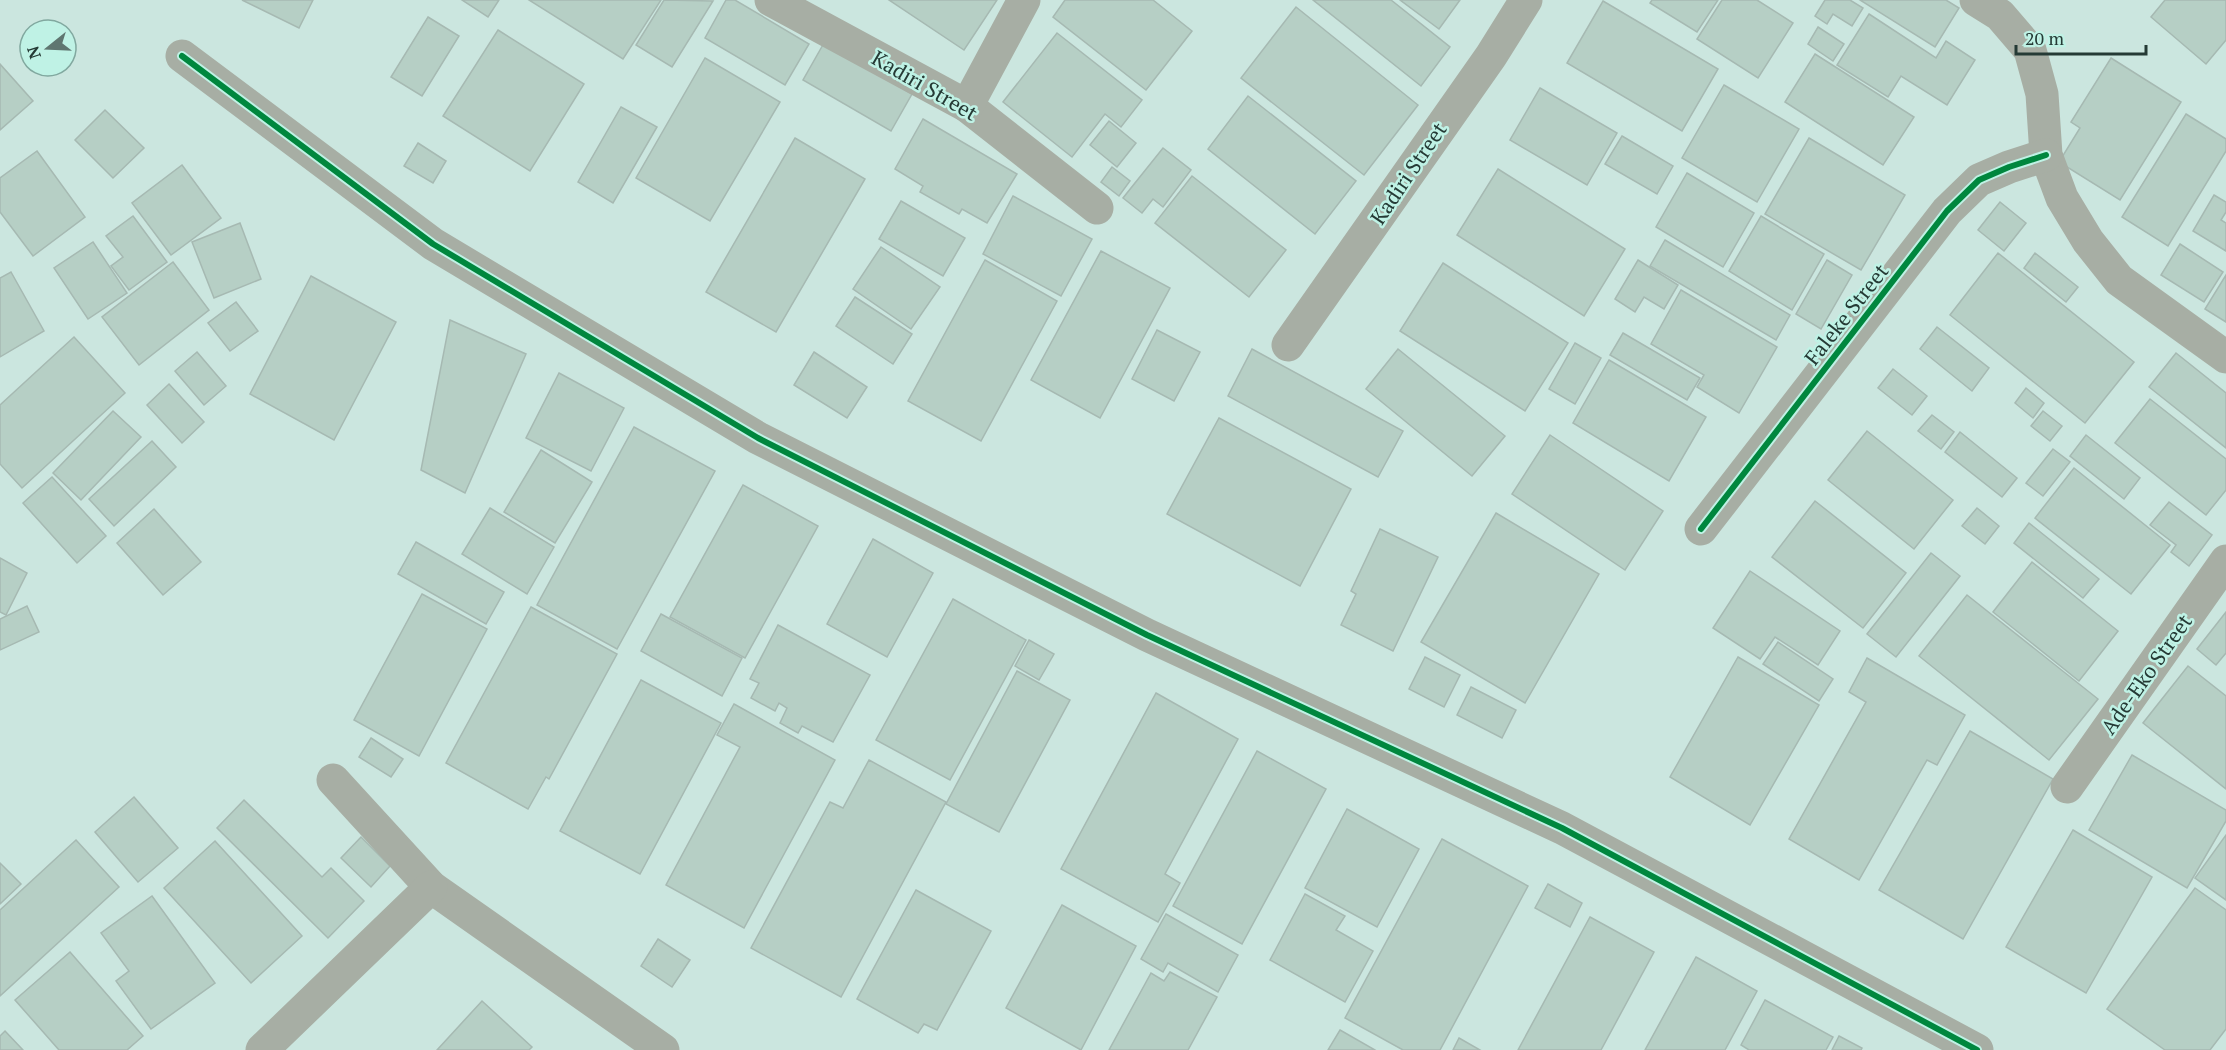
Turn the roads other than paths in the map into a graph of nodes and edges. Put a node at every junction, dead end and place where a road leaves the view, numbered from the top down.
1 (771, 0) edge
2 (1024, 0) edge
3 (1526, 0) edge
4 (1976, 0) edge
5 (182, 56) dead end
6 (967, 106) junction
7 (2046, 155) junction
8 (1097, 208) dead end
9 (1288, 345) dead end
10 (2226, 357) edge
11 (1701, 529) dead end
12 (2226, 561) edge
13 (333, 780) dead end
14 (2067, 787) dead end
15 (431, 887) junction
16 (262, 1050) edge
17 (663, 1050) edge
18 (1977, 1050) edge

1 - 6 street, Kadiri Street
2 - 6 street
3 - 9 street, Kadiri Street
4 - 7 street
5 - 18 street
6 - 8 street, Kadiri Street
7 - 10 street
7 - 11 street, Faleke Street
12 - 14 street, Ade-Eko Street
13 - 15 street
15 - 16 street
15 - 17 street

